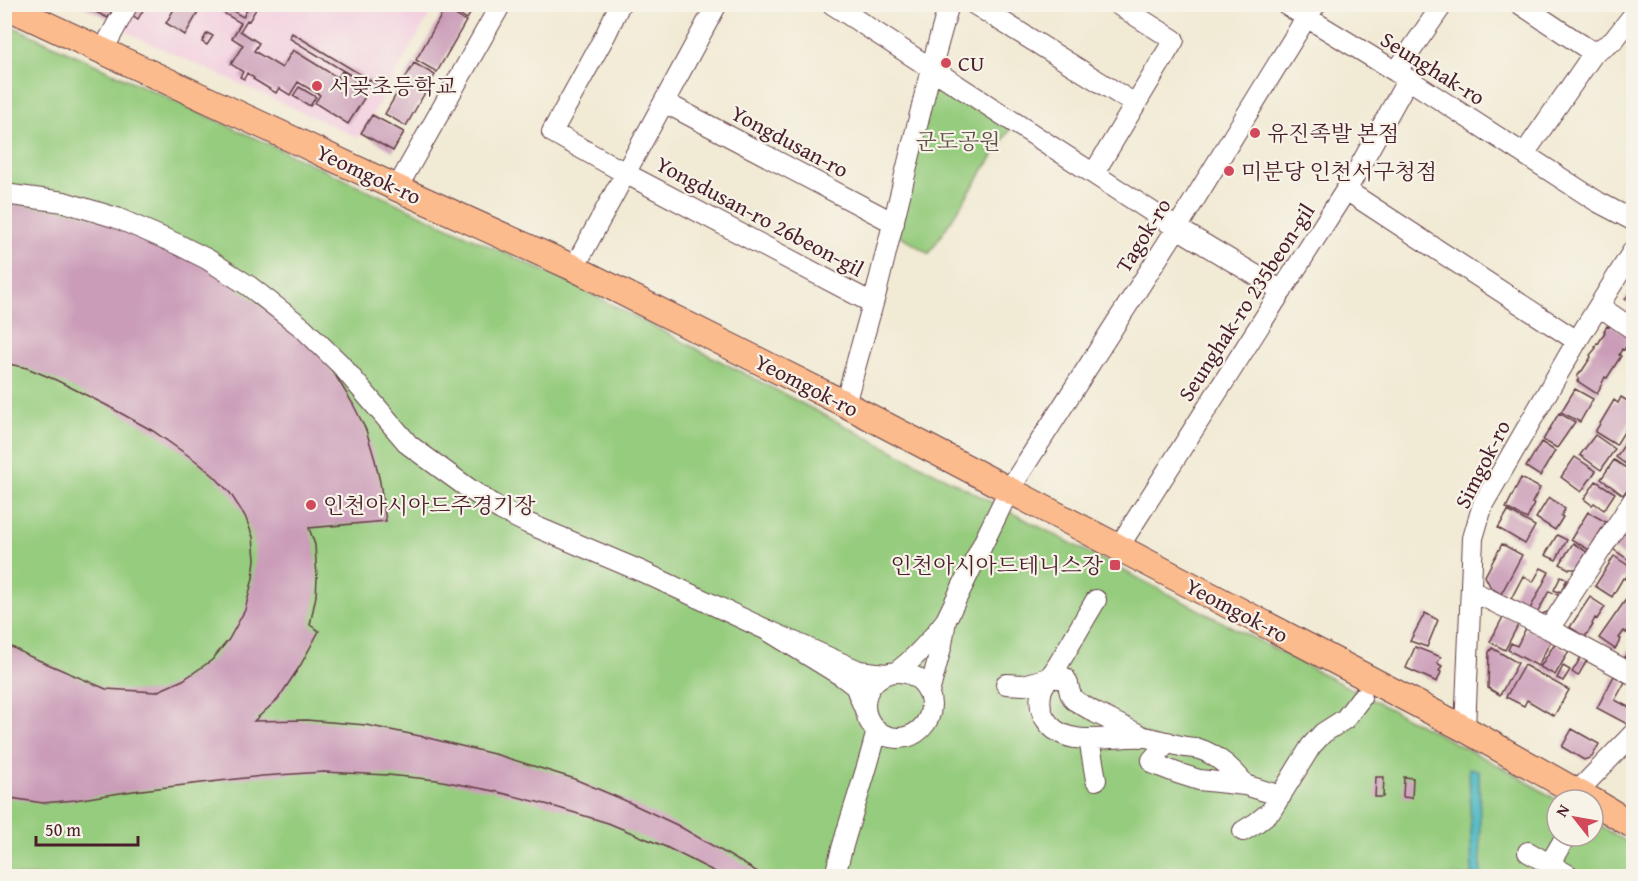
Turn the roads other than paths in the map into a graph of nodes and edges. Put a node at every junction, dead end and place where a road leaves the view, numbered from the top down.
1 (4, 4) edge
2 (128, 4) edge
3 (501, 4) edge
4 (620, 4) edge
5 (717, 4) edge
6 (832, 4) edge
7 (949, 4) edge
8 (974, 4) edge
9 (1117, 4) edge
10 (1285, 4) edge
11 (1443, 4) edge
12 (1520, 4) edge
13 (1311, 11) edge
14 (1634, 14) edge
15 (103, 50) junction
16 (1594, 53) junction
17 (931, 69) junction
18 (1402, 76) junction
19 (664, 102) junction
20 (1136, 104) junction
21 (1524, 154) junction
22 (625, 173) junction
23 (1094, 173) junction
24 (397, 188) junction
25 (1346, 190) junction
26 (4, 194) edge
27 (1634, 221) edge
28 (894, 224) junction
29 (1176, 228) junction
30 (1634, 249) edge
31 (574, 268) junction
32 (1282, 291) junction
33 (873, 303) junction
34 (1599, 306) junction
35 (1634, 330) edge
36 (1577, 341) junction
37 (845, 404) junction
38 (1009, 490) junction
39 (1634, 499) edge
40 (1118, 548) junction
41 (1472, 591) junction
42 (1096, 600) dead end
43 (946, 620) junction
44 (1549, 629) junction
45 (767, 630) junction
46 (891, 673) junction
47 (1634, 675) edge
48 (1049, 678) junction
49 (1006, 684) dead end
50 (929, 693) junction
51 (1361, 698) dead end
52 (865, 710) junction
53 (1465, 729) junction
54 (877, 730) junction
55 (1634, 733) edge
56 (1145, 737) junction
57 (1089, 739) junction
58 (1168, 742) junction
59 (1096, 780) dead end
60 (1245, 785) junction
61 (1570, 788) edge
62 (1595, 788) edge
63 (1281, 796) junction
64 (1605, 808) edge
65 (1634, 826) edge
66 (1243, 831) dead end
67 (1559, 848) edge
68 (1528, 852) dead end
69 (1549, 865) junction
70 (835, 876) edge
71 (1570, 876) edge

1 - 15 main road, Yeomgok-ro
2 - 15 street
3 - 24 street
4 - 22 street, Yongdusan-ro 26beon-gil
5 - 19 street, Yongdusan-ro 26beon-gil
6 - 17 street
7 - 17 street
8 - 20 street
9 - 20 street
10 - 13 street, Seunghak-ro
11 - 18 street, Seunghak-ro 235beon-gil
12 - 16 street
13 - 18 street, Seunghak-ro
13 - 29 street, Tagok-ro
14 - 16 street
15 - 24 main road, Yeomgok-ro
16 - 21 street
17 - 23 street
17 - 28 street
18 - 21 street, Seunghak-ro
18 - 25 street, Seunghak-ro 235beon-gil
19 - 22 street, Yongdusan-ro 26beon-gil
19 - 28 street, Yongdusan-ro
20 - 23 street
21 - 27 street, Seunghak-ro
22 - 31 street
22 - 33 street, Yongdusan-ro 26beon-gil
23 - 29 street
24 - 31 main road, Yeomgok-ro
25 - 32 street, Seunghak-ro 235beon-gil
25 - 36 street
26 - 45 street
28 - 33 street
29 - 32 street
29 - 38 street, Tagok-ro
30 - 34 street, Simgok-ro
31 - 37 main road, Yeomgok-ro
32 - 40 street, Seunghak-ro 235beon-gil
33 - 37 street
34 - 35 street
34 - 36 street, Simgok-ro
36 - 41 street, Simgok-ro
37 - 38 main road, Yeomgok-ro
38 - 40 main road, Yeomgok-ro
38 - 43 street, Tagok-ro
39 - 44 street
40 - 53 main road, Yeomgok-ro
41 - 44 street
41 - 53 street, Simgok-ro
42 - 48 street
43 - 46 street
43 - 50 street
44 - 47 street
45 - 46 street
45 - 52 street
46 - 50 street
46 - 52 street
48 - 49 street
48 - 56 street
48 - 57 street
50 - 54 street
51 - 63 street
52 - 54 street
53 - 61 main road, Yeomgok-ro
54 - 70 street
55 - 62 street
56 - 57 street
56 - 58 street
57 - 59 street
58 - 60 street
58 - 60 street
60 - 63 street
63 - 66 street
64 - 65 main road, Yeomgok-ro
67 - 69 street
68 - 69 street
69 - 71 street

